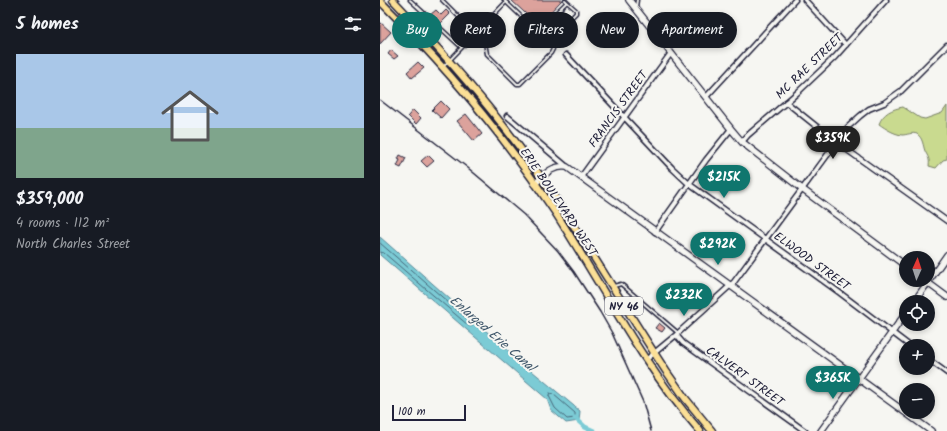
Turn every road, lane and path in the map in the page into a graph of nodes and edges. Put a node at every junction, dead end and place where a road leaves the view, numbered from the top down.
1 (393, 0) edge
2 (410, 0) edge
3 (442, 0) edge
4 (629, 0) edge
5 (637, 0) edge
6 (795, 0) edge
7 (805, 0) edge
8 (886, 0) edge
9 (380, 1) edge
10 (505, 1) edge
11 (566, 1) edge
12 (636, 8) junction
13 (454, 12) edge
14 (495, 12) edge
15 (517, 12) edge
16 (555, 12) edge
17 (576, 12) edge
18 (450, 37) edge
19 (846, 44) junction
20 (947, 45) edge
21 (460, 48) edge
22 (486, 48) edge
23 (553, 48) edge
24 (671, 53) junction
25 (566, 55) dead end
26 (449, 60) junction
27 (443, 67) junction
28 (706, 97) junction
29 (786, 102) junction
30 (507, 116) dead end
31 (624, 118) junction
32 (730, 129) junction
33 (742, 142) junction
34 (836, 142) junction
35 (567, 167) junction
36 (581, 177) junction
37 (541, 178) junction
38 (535, 184) junction
39 (689, 184) junction
40 (802, 189) junction
41 (947, 221) edge
42 (655, 232) junction
43 (765, 239) junction
44 (947, 255) edge
45 (899, 261) edge
46 (935, 270) edge
47 (730, 286) junction
48 (612, 287) junction
49 (934, 287) edge
50 (947, 297) edge
51 (899, 322) edge
52 (892, 332) junction
53 (677, 334) junction
54 (901, 339) edge
55 (654, 353) junction
56 (647, 359) junction
57 (935, 364) edge
58 (947, 373) edge
59 (859, 379) junction
60 (700, 431) edge
61 (712, 431) edge
62 (805, 431) edge
63 (821, 431) edge
64 (931, 431) edge

1 - 26 main road, ERIE BOULEVARD WEST / NY 46
2 - 18 lane
3 - 13 lane
4 - 12 street
5 - 12 lane
6 - 28 street
7 - 19 street
8 - 19 street, MC RAE STREET
9 - 27 main road, ERIE BOULEVARD WEST / NY 46
10 - 14 lane
10 - 15 lane
11 - 16 lane
11 - 17 lane
12 - 24 street
19 - 29 street, MC RAE STREET
20 - 34 street
21 - 26 lane
22 - 23 lane
24 - 28 street
24 - 31 street, FRANCIS STREET
25 - 31 street, ELWOOD STREET
26 - 27 lane
26 - 37 main road, ERIE BOULEVARD WEST / NY 46
27 - 38 main road, ERIE BOULEVARD WEST / NY 46
28 - 32 street
29 - 33 street, MC RAE STREET
29 - 34 street
30 - 35 street
31 - 36 street, FRANCIS STREET
31 - 39 street, ELWOOD STREET
32 - 33 street
32 - 39 street
33 - 40 street
34 - 40 street
34 - 41 street
35 - 36 street
35 - 37 street
36 - 42 street
37 - 38 street
37 - 48 main road, ERIE BOULEVARD WEST / NY 46
38 - 56 main road, ERIE BOULEVARD WEST / NY 46
39 - 42 street
39 - 43 street, ELWOOD STREET
40 - 43 street
40 - 45 street
42 - 47 street
43 - 47 street
43 - 52 street, ELWOOD STREET
44 - 46 street
47 - 53 street
47 - 59 street
48 - 53 lane
48 - 55 main road, ERIE BOULEVARD WEST / NY 46
49 - 50 street
51 - 52 street
52 - 54 street, ELWOOD STREET
52 - 59 street
53 - 55 street
53 - 62 street, CALVERT STREET
55 - 56 street
55 - 61 main road, ERIE BOULEVARD WEST / NY 46
56 - 60 main road, ERIE BOULEVARD WEST / NY 46
57 - 58 street
59 - 63 street
59 - 64 street

